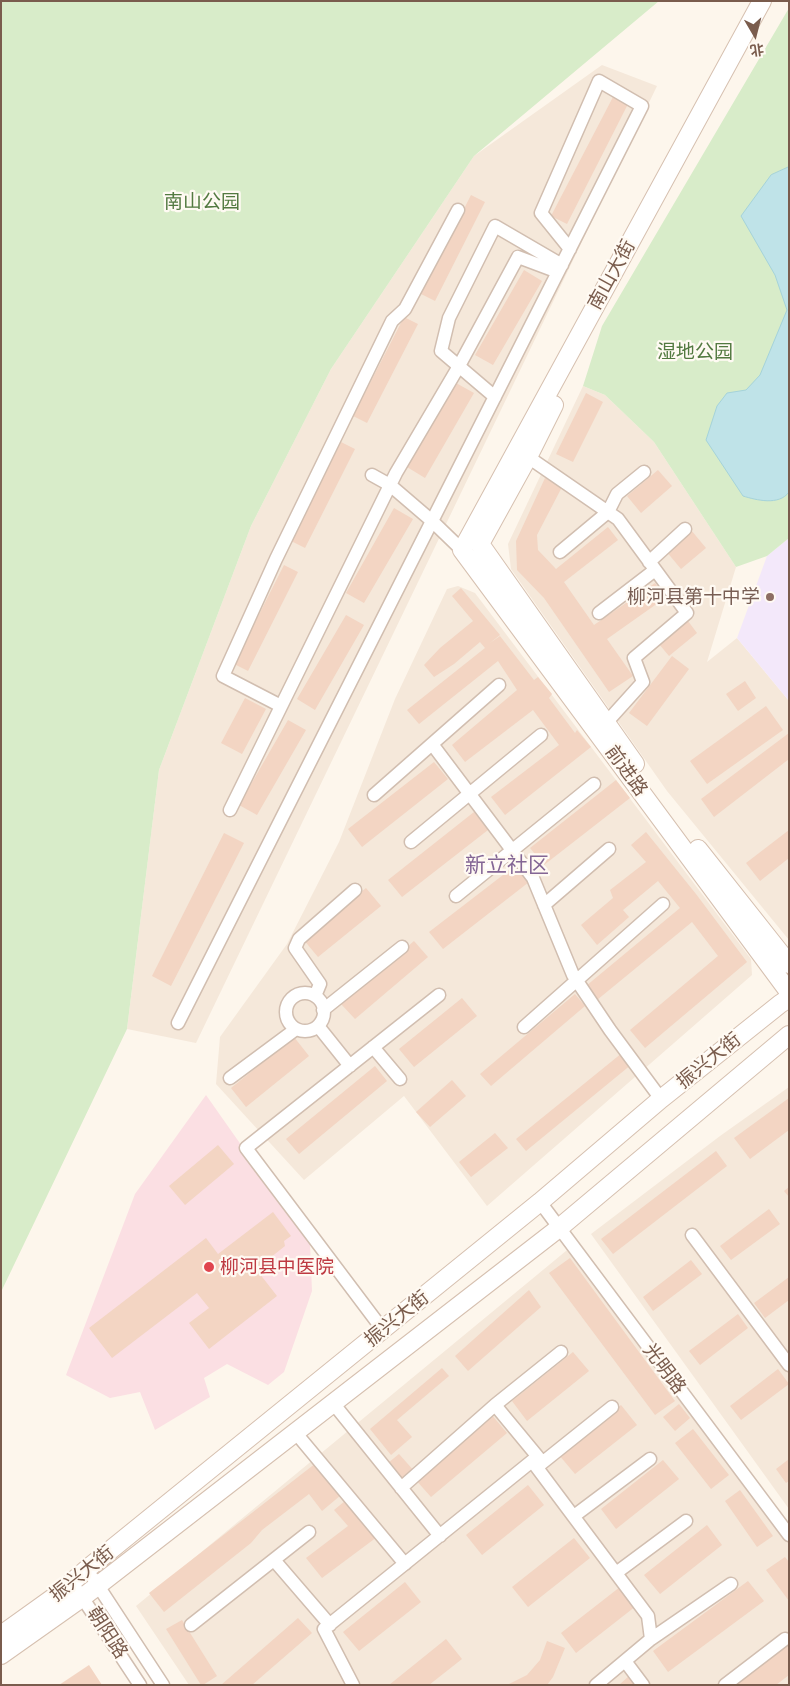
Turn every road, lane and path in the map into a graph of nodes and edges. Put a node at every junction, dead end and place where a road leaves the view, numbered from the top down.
1 (762, 1) edge
2 (770, 1) edge
3 (458, 210) dead end
4 (570, 248) junction
5 (560, 269) junction
6 (459, 366) junction
7 (495, 397) junction
8 (528, 457) junction
9 (644, 472) dead end
10 (372, 475) dead end
11 (390, 485) junction
12 (608, 512) junction
13 (432, 521) junction
14 (685, 529) dead end
15 (480, 544) joint
16 (462, 550) junction
17 (560, 552) dead end
18 (652, 566) junction
19 (599, 613) dead end
20 (500, 685) dead end
21 (281, 706) junction
22 (606, 723) junction
23 (541, 735) dead end
24 (432, 744) junction
25 (594, 784) dead end
26 (469, 794) junction
27 (374, 795) dead end
28 (230, 810) dead end
29 (411, 842) dead end
30 (609, 849) dead end
31 (512, 850) junction
32 (354, 890) dead end
33 (456, 896) dead end
34 (663, 904) dead end
35 (544, 905) junction
36 (402, 946) dead end
37 (789, 964) edge
38 (577, 980) junction
39 (789, 992) edge
40 (439, 995) dead end
41 (315, 996) junction
42 (789, 998) edge
43 (324, 1010) junction
44 (178, 1023) dead end
45 (318, 1026) junction
46 (524, 1027) dead end
47 (296, 1029) junction
48 (789, 1035) edge
49 (373, 1047) junction
50 (350, 1066) junction
51 (230, 1078) dead end
52 (400, 1079) dead end
53 (662, 1099) junction
54 (540, 1202) junction
55 (559, 1228) junction
56 (692, 1235) dead end
57 (383, 1330) junction
58 (562, 1352) dead end
59 (789, 1365) edge
60 (333, 1403) junction
61 (495, 1405) junction
62 (612, 1407) dead end
63 (295, 1432) junction
64 (650, 1459) dead end
65 (534, 1464) junction
66 (401, 1488) junction
67 (574, 1516) junction
68 (686, 1521) dead end
69 (309, 1532) dead end
70 (789, 1535) edge
71 (440, 1536) junction
72 (274, 1560) junction
73 (405, 1564) junction
74 (87, 1569) junction
75 (616, 1573) junction
76 (731, 1584) dead end
77 (97, 1585) junction
78 (77, 1590) junction
79 (191, 1625) dead end
80 (330, 1625) junction
81 (1, 1635) edge
82 (651, 1639) junction
83 (785, 1639) dead end
84 (1, 1655) edge
85 (625, 1660) junction
86 (140, 1685) edge
87 (163, 1685) edge
88 (353, 1685) edge
89 (596, 1685) edge
90 (643, 1685) edge
91 (725, 1685) edge

1 - 16 street, 南山大街
2 - 8 street, 南山大街
3 - 21 street
4 - 4 street
4 - 5 street
5 - 6 street
5 - 6 street
5 - 7 street
6 - 7 street
6 - 11 street
7 - 13 street
8 - 12 street
8 - 15 street, 南山大街
9 - 12 street
10 - 11 street
11 - 13 street
11 - 21 street
12 - 17 street
12 - 18 street
13 - 16 street
13 - 44 street
14 - 18 street
15 - 22 street, 前进路
16 - 39 street, 前进路
18 - 19 street
18 - 22 street
20 - 24 street
21 - 28 street
22 - 37 street, 前进路
23 - 26 street
24 - 26 street
24 - 27 street
25 - 31 street
26 - 29 street
26 - 31 street
30 - 35 street
31 - 33 street
31 - 35 street
32 - 41 street
34 - 38 street
35 - 38 street
36 - 43 street
38 - 46 street
38 - 53 street
40 - 49 street
41 - 43 street
41 - 47 street
42 - 53 street, 振兴大街
43 - 45 street
45 - 47 street
45 - 50 street
47 - 51 street
48 - 55 street, 振兴大街
49 - 50 street
49 - 52 street
50 - 57 street
53 - 54 street, 振兴大街
54 - 55 street, 光明路
54 - 57 street, 振兴大街
55 - 60 street, 振兴大街
55 - 70 street, 光明路
56 - 59 street
57 - 74 street, 振兴大街
58 - 61 street
60 - 63 street, 振兴大街
60 - 66 street
61 - 65 street
61 - 66 street
62 - 65 street
63 - 73 street
63 - 77 street, 振兴大街
64 - 67 street
65 - 67 street
65 - 71 street
66 - 71 street
67 - 75 street
68 - 75 street
69 - 72 street
71 - 73 street
72 - 79 street
72 - 80 street
73 - 80 street
74 - 77 street
74 - 78 street, 振兴大街
75 - 82 street
76 - 82 street
77 - 78 street, 振兴大街
77 - 87 street
78 - 81 street, 振兴大街
78 - 84 street, 振兴大街
78 - 86 street, 朝阳路
80 - 88 street
82 - 85 street
83 - 91 street
85 - 89 street
85 - 90 street

